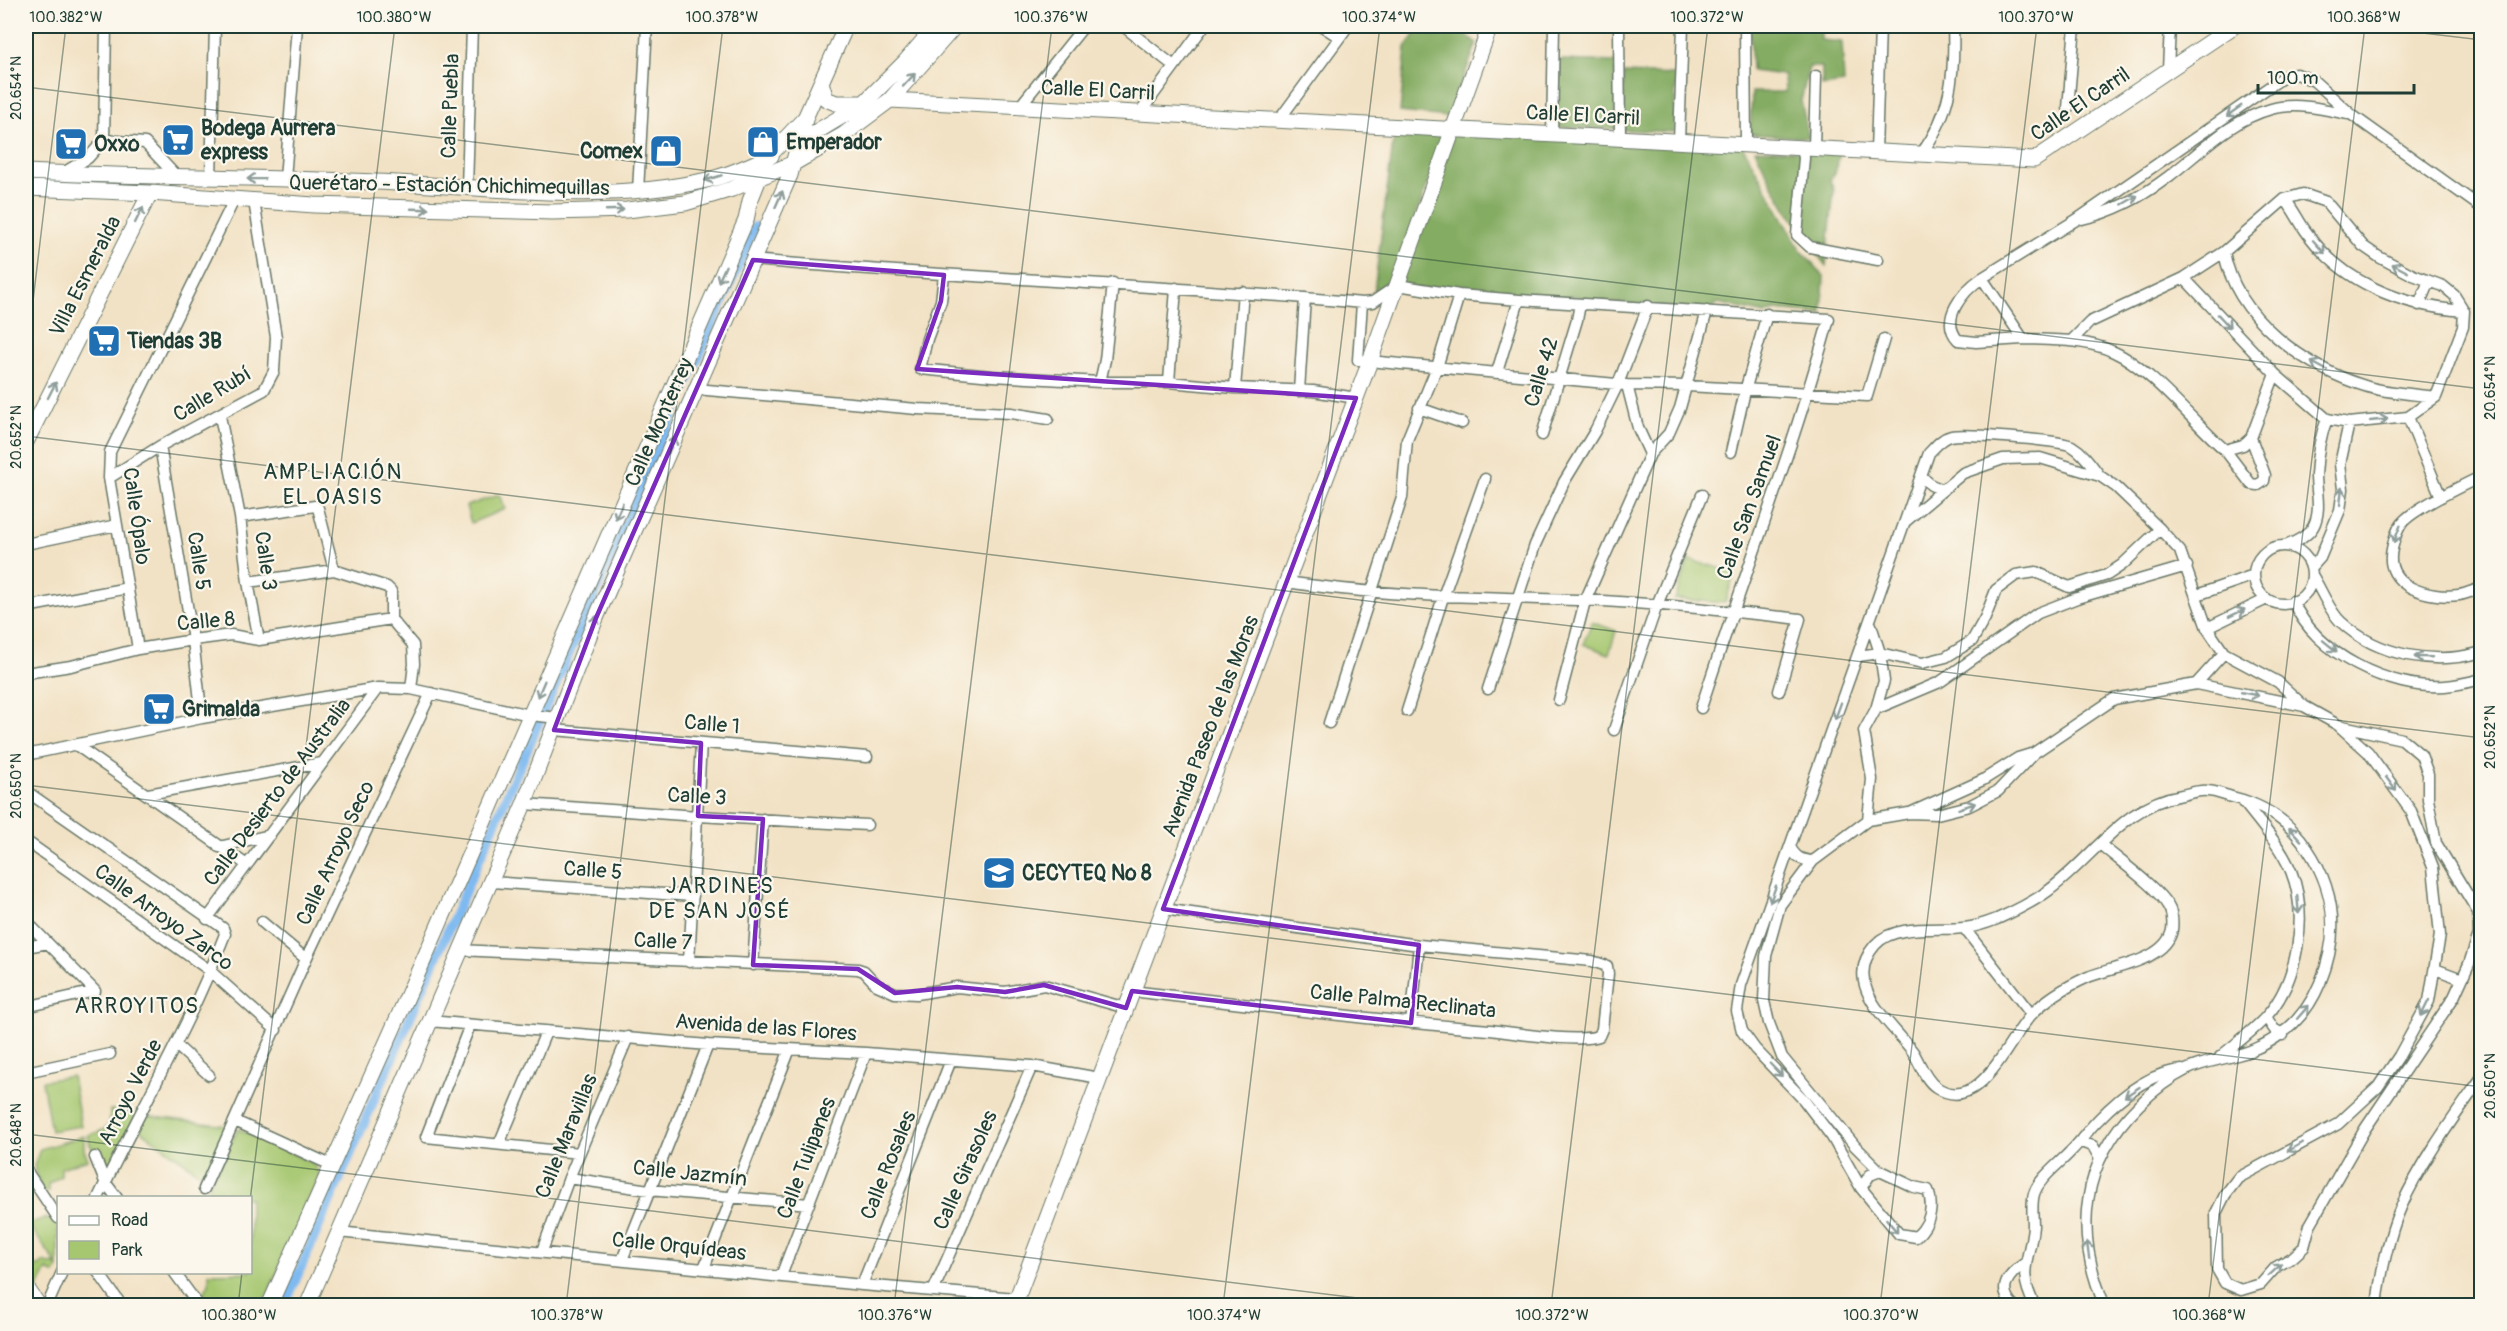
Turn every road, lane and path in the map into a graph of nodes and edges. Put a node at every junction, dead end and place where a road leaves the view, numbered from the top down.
1 (106, 26) edge
2 (215, 26) edge
3 (297, 26) edge
4 (472, 26) edge
5 (648, 26) edge
6 (846, 26) edge
7 (936, 26) edge
8 (955, 26) edge
9 (1084, 26) edge
10 (1123, 26) edge
11 (1204, 26) edge
12 (1322, 26) edge
13 (1348, 26) edge
14 (1490, 26) edge
15 (1554, 26) edge
16 (1619, 26) edge
17 (1683, 26) edge
18 (1745, 26) edge
19 (1880, 26) edge
20 (1953, 26) edge
21 (2075, 26) edge
22 (2170, 26) edge
23 (2234, 26) edge
24 (1339, 37) junction
25 (1174, 66) junction
26 (2168, 70) junction
27 (1816, 76) dead end
28 (2314, 81) junction
29 (821, 82) junction
30 (2265, 90) junction
31 (890, 100) junction
32 (864, 103) junction
33 (1020, 106) junction
34 (2317, 107) junction
35 (2068, 108) dead end
36 (2274, 108) junction
37 (1140, 113) junction
38 (2352, 115) junction
39 (806, 116) junction
40 (1279, 120) junction
41 (1451, 129) junction
42 (1552, 135) junction
43 (1620, 138) junction
44 (104, 140) junction
45 (1679, 141) junction
46 (798, 143) junction
47 (1746, 145) junction
48 (1808, 148) junction
49 (1876, 152) junction
50 (1921, 154) junction
51 (767, 158) junction
52 (794, 163) junction
53 (26, 172) edge
54 (62, 173) junction
55 (178, 178) junction
56 (211, 178) junction
57 (759, 178) junction
58 (285, 179) junction
59 (309, 180) junction
60 (377, 182) junction
61 (26, 188) edge
62 (467, 188) junction
63 (732, 189) junction
64 (638, 190) junction
65 (150, 193) junction
66 (193, 196) junction
67 (2285, 199) junction
68 (234, 200) junction
69 (254, 201) junction
70 (750, 201) junction
71 (362, 206) junction
72 (2481, 208) edge
73 (746, 220) junction
74 (2076, 220) junction
75 (764, 233) junction
76 (2224, 252) junction
77 (753, 260) junction
78 (1878, 260) dead end
79 (944, 275) junction
80 (1982, 278) junction
81 (2184, 278) junction
82 (2430, 281) junction
83 (1113, 284) junction
84 (1398, 285) junction
85 (1176, 288) junction
86 (1243, 292) junction
87 (1459, 295) junction
88 (1305, 298) junction
89 (1519, 300) junction
90 (1362, 303) junction
91 (1580, 304) junction
92 (2419, 305) junction
93 (1648, 306) junction
94 (1707, 311) junction
95 (2464, 311) junction
96 (1767, 314) junction
97 (1884, 339) dead end
98 (2023, 339) junction
99 (2072, 340) junction
100 (1370, 361) junction
101 (1437, 367) junction
102 (1497, 372) junction
103 (2275, 374) junction
104 (1560, 379) junction
105 (1100, 382) junction
106 (1169, 382) junction
107 (1623, 385) junction
108 (1687, 386) junction
109 (1235, 388) junction
110 (696, 389) junction
111 (1299, 391) junction
112 (1745, 391) junction
113 (1809, 393) junction
114 (2436, 397) junction
115 (1356, 398) junction
116 (1419, 408) junction
117 (220, 416) junction
118 (2409, 417) junction
119 (1048, 419) dead end
120 (2327, 419) junction
121 (1462, 423) dead end
122 (2349, 423) junction
123 (1542, 435) dead end
124 (2000, 438) junction
125 (2251, 438) junction
126 (26, 442) edge
127 (160, 446) junction
128 (2225, 450) junction
129 (1731, 452) dead end
130 (1650, 454) junction
131 (2003, 459) junction
132 (1921, 476) junction
133 (2100, 476) junction
134 (2481, 476) edge
135 (109, 478) junction
136 (1485, 479) dead end
137 (1941, 489) junction
138 (1702, 495) dead end
139 (2441, 497) junction
140 (240, 517) junction
141 (1906, 521) junction
142 (117, 525) junction
143 (2160, 529) junction
144 (26, 544) edge
145 (2286, 546) junction
146 (2187, 566) junction
147 (334, 570) junction
148 (2311, 571) junction
149 (2254, 575) junction
150 (248, 582) junction
151 (1287, 582) junction
152 (128, 588) junction
153 (2481, 588) edge
154 (1371, 592) junction
155 (1444, 594) junction
156 (2197, 595) junction
157 (1518, 598) junction
158 (2267, 598) junction
159 (1585, 600) junction
160 (2294, 602) junction
161 (1657, 605) junction
162 (26, 607) edge
163 (1732, 611) junction
164 (391, 619) junction
165 (1870, 622) junction
166 (2207, 628) junction
167 (193, 640) junction
168 (258, 640) junction
169 (138, 649) junction
170 (2481, 652) edge
171 (1880, 653) junction
172 (2224, 653) junction
173 (1858, 656) junction
174 (26, 673) edge
175 (2481, 679) edge
176 (2196, 684) junction
177 (378, 688) junction
178 (411, 689) junction
179 (1488, 689) dead end
180 (1779, 691) dead end
181 (431, 693) junction
182 (1559, 700) dead end
183 (2304, 706) junction
184 (1701, 708) dead end
185 (1876, 710) junction
186 (1407, 711) dead end
187 (532, 715) junction
188 (202, 718) junction
189 (556, 722) junction
190 (1329, 723) dead end
191 (2338, 725) junction
192 (1614, 730) dead end
193 (2379, 734) junction
194 (701, 743) junction
195 (76, 745) junction
196 (2368, 752) junction
197 (2034, 753) junction
198 (26, 755) edge
199 (867, 757) dead end
200 (322, 763) junction
201 (26, 791) edge
202 (148, 794) junction
203 (2242, 799) junction
204 (524, 804) junction
205 (1909, 813) junction
206 (698, 816) junction
207 (763, 819) junction
208 (1868, 820) junction
209 (867, 825) dead end
210 (270, 835) junction
211 (26, 841) edge
212 (2100, 844) junction
213 (219, 847) junction
214 (1790, 848) junction
215 (1813, 861) junction
216 (247, 865) junction
217 (491, 882) junction
218 (693, 896) junction
219 (1163, 909) junction
220 (207, 919) junction
221 (26, 921) edge
222 (262, 922) dead end
223 (1964, 928) junction
224 (48, 943) junction
225 (1419, 945) junction
226 (26, 947) edge
227 (459, 950) junction
228 (306, 959) junction
229 (689, 962) junction
230 (753, 965) junction
231 (2434, 969) junction
232 (208, 970) junction
233 (2463, 979) junction
234 (1132, 991) junction
235 (26, 1007) edge
236 (1126, 1008) junction
237 (2031, 1014) junction
238 (2266, 1017) junction
239 (429, 1021) junction
240 (1411, 1023) junction
241 (471, 1025) junction
242 (276, 1030) junction
243 (546, 1032) junction
244 (2283, 1035) junction
245 (628, 1037) junction
246 (176, 1045) junction
247 (708, 1045) junction
248 (790, 1049) junction
249 (867, 1053) junction
250 (104, 1056) dead end
251 (2218, 1059) junction
252 (951, 1060) junction
253 (1032, 1066) junction
254 (2185, 1070) junction
255 (26, 1072) edge
256 (209, 1075) dead end
257 (2481, 1077) edge
258 (1099, 1078) junction
259 (235, 1121) junction
260 (2080, 1142) junction
261 (499, 1144) junction
262 (579, 1153) junction
263 (95, 1156) dead end
264 (2099, 1157) junction
265 (331, 1165) junction
266 (26, 1170) edge
267 (1880, 1171) junction
268 (569, 1178) junction
269 (105, 1182) junction
270 (1861, 1188) junction
271 (204, 1189) dead end
272 (649, 1190) junction
273 (98, 1196) edge
274 (116, 1196) edge
275 (731, 1197) junction
276 (809, 1204) junction
277 (57, 1216) edge
278 (338, 1232) junction
279 (542, 1251) junction
280 (622, 1260) junction
281 (2025, 1263) junction
282 (704, 1268) junction
283 (61, 1274) edge
284 (99, 1274) edge
285 (176, 1274) edge
286 (782, 1276) junction
287 (862, 1285) junction
288 (26, 1287) edge
289 (934, 1290) junction
290 (1015, 1302) edge
291 (39, 1305) edge
292 (47, 1305) edge
293 (122, 1305) edge
294 (199, 1305) edge
295 (269, 1305) edge
296 (306, 1305) edge
297 (2014, 1305) edge
298 (2035, 1305) edge
299 (2105, 1305) edge
300 (2377, 1305) edge

1 - 44 street
2 - 56 street
3 - 58 street
4 - 62 street, Calle Puebla
5 - 64 street
6 - 29 main road
7 - 32 main road, Querétaro - Estación Chichimequillas
31 -> 8 main road, Querétaro - Estación Chichimequillas
9 - 33 street
10 - 25 street
11 - 25 street
12 - 24 street
13 - 24 street
14 - 41 main road, Avenida Paseo de las Moras
15 - 42 street
16 - 43 street
17 - 45 street
18 - 47 street
19 - 49 street
20 - 50 street
21 - 35 street
22 - 26 street
23 - 26 main road, Calle El Carril
24 - 40 street
25 - 37 street
26 - 50 main road, Calle El Carril
27 - 48 street
28 - 30 street
28 - 34 street
28 - 38 street
29 - 32 main road
29 - 39 main road
30 - 36 street
30 -> 74 street
31 - 33 main road, Calle El Carril
31 - 52 main road, Querétaro - Estación Chichimequillas
32 - 46 main road, Querétaro - Estación Chichimequillas
33 - 37 main road, Calle El Carril
34 - 36 street
34 - 38 street
74 -> 36 street
37 - 40 main road, Calle El Carril
38 - 72 street
39 - 46 main road, Calle Monterrey
39 - 51 main road
40 - 41 main road, Calle El Carril
41 - 42 main road, Calle El Carril
41 - 84 main road, Avenida Paseo de las Moras
42 - 43 main road, Calle El Carril
43 - 45 main road, Calle El Carril
44 - 54 street
44 - 55 street
45 - 47 main road, Calle El Carril
46 - 51 main road, Querétaro - Estación Chichimequillas
46 - 52 main road, Calle Monterrey
47 - 48 main road, Calle El Carril
48 - 49 main road, Calle El Carril
48 - 78 street
49 - 50 main road, Calle El Carril
51 - 57 main road, Calle Monterrey
51 -> 64 main road, Querétaro - Estación Chichimequillas
52 - 57 main road, Querétaro - Estación Chichimequillas
75 -> 52 main road, Calle Monterrey
53 - 54 main road, Querétaro - Estación Chichimequillas
54 - 55 main road, Querétaro - Estación Chichimequillas
55 - 56 main road, Querétaro - Estación Chichimequillas
58 -> 56 main road, Querétaro - Estación Chichimequillas
57 - 63 main road, Querétaro - Estación Chichimequillas
57 - 70 main road, Calle Monterrey
58 - 59 main road, Querétaro - Estación Chichimequillas
59 - 60 main road, Querétaro - Estación Chichimequillas
59 - 66 main road
60 - 62 main road, Querétaro - Estación Chichimequillas
60 - 71 main road
61 - 65 main road, Querétaro - Estación Chichimequillas
62 - 64 main road, Querétaro - Estación Chichimequillas
63 - 70 main road
71 -> 63 main road, Querétaro - Estación Chichimequillas
65 - 66 main road, Querétaro - Estación Chichimequillas
126 -> 65 main road, Villa Esmeralda
66 - 68 main road, Querétaro - Estación Chichimequillas
67 - 76 street
82 -> 67 street
67 -> 92 street
68 - 69 main road, Querétaro - Estación Chichimequillas
68 - 135 street, Calle Ópalo
69 - 71 main road, Querétaro - Estación Chichimequillas
69 - 117 street, Calle Rubí
70 - 73 main road, Calle Monterrey
73 - 75 main road
73 -> 187 main road, Calle Monterrey
74 - 80 street
75 - 77 main road, Calle Monterrey
76 - 81 street
114 -> 76 street
77 - 79 street
77 - 110 main road, Calle Monterrey
79 - 83 street
79 - 105 street
80 - 98 street
80 - 98 street
81 - 99 street
81 -> 103 street
82 - 92 street
82 - 95 street
83 - 85 street
83 - 105 street
84 - 87 street
84 - 90 street
84 - 100 main road, Avenida Paseo de las Moras
85 - 86 street
85 - 106 street
86 - 88 street
86 - 109 street
87 - 89 street
87 - 101 street
88 - 90 street
88 - 111 street
89 - 91 street
89 - 102 street
90 - 100 street
91 - 93 street
91 - 104 street, Calle 42
92 - 95 street
93 - 94 street
93 - 107 street
94 - 96 street
94 - 108 street
95 - 114 street
96 - 112 street
96 - 113 street, Calle San Samuel
97 - 113 street
98 - 99 street
99 - 128 street
100 - 101 street
100 - 115 main road, Avenida Paseo de las Moras
101 - 102 street
101 - 116 street
102 - 104 street
103 - 120 street
103 - 125 street
104 - 107 street
104 - 123 street, Calle 42
105 - 106 street
106 - 109 street
107 - 108 street
107 - 130 street
107 - 157 street
108 - 112 street
108 - 130 street
109 - 111 street
110 - 119 street
189 -> 110 main road, Calle Monterrey
111 - 115 street
112 - 113 street
112 - 129 street
113 - 163 street, Calle San Samuel
114 - 118 street
115 - 151 main road, Avenida Paseo de las Moras
116 - 121 street
116 - 154 street
117 - 127 street, Calle Rubí
117 - 140 street, Calle 3
122 -> 118 street
118 - 139 street
120 - 122 street
120 - 145 street
148 -> 122 street
124 - 131 street
124 - 132 street
124 - 133 street
125 - 128 street
125 - 128 street
127 - 135 street, Calle Rubí
127 - 167 street, Calle 5
130 - 159 street
131 - 133 street
131 - 137 street
132 - 137 street
132 - 141 street
133 - 143 street
134 - 139 street
135 - 142 street, Calle Ópalo
136 - 155 street
137 - 141 street
138 - 161 street
139 -> 153 street
140 - 147 street
140 - 150 street, Calle 3
141 - 165 street
142 - 144 street
142 - 152 street, Calle Ópalo
143 - 146 street
143 - 171 street
145 - 148 street
145 - 149 street
146 - 156 street
146 - 185 street
147 - 150 street
147 - 164 street
148 - 160 street
170 -> 148 street
149 - 156 street
149 - 158 street
150 - 168 street, Calle 3
151 - 154 street
151 - 219 main road, Avenida Paseo de las Moras
152 - 162 street
152 - 169 street, Calle Ópalo
154 - 155 street
154 - 190 street
155 - 157 street
155 - 186 street
156 - 166 street
157 - 159 street
157 - 179 street
158 - 160 street
166 -> 158 street
159 - 161 street
159 - 182 street
160 -> 175 street
161 - 163 street
161 - 192 street
163 - 180 street
163 - 184 street, Calle San Samuel
164 - 168 street, Calle 8
164 - 178 street
165 - 171 street
165 - 173 street
166 - 172 street
167 - 168 street, Calle 8
167 - 169 street, Calle 8
167 - 188 street, Calle 5
169 - 174 street, Calle 8
171 - 173 street
171 - 185 street
172 - 176 street
172 - 183 street
173 -> 214 street
176 -> 183 street
176 - 197 street
177 - 178 street, Calle 1
177 - 188 street, Calle 1
177 - 200 street, Calle Desierto de Australia
178 - 181 street, Calle 1
181 - 187 street, Calle 1
181 - 228 street, Calle Arroyo Seco
183 - 191 street
185 - 208 street
187 - 189 street, Calle 1
187 - 265 main road, Calle Monterrey
188 - 195 street, Calle 1
189 - 194 street, Calle 1
189 - 204 main road, Calle Monterrey
191 - 193 street
191 - 196 street
193 - 196 street
193 - 233 street
194 - 199 street, Calle 1
194 - 206 street
195 - 198 street, Calle 1
195 - 202 street
196 -> 231 street
197 - 205 street
205 -> 197 street
200 - 202 street
200 - 210 street, Calle Desierto de Australia
201 - 220 street
202 - 213 street
203 - 212 street
203 -> 238 street
244 -> 203 street
204 - 206 street, Calle 3
204 - 217 main road, Calle Monterrey
205 - 208 street
206 - 207 street, Calle 3
206 - 218 street
207 - 209 street, Calle 3
207 - 230 street
208 - 215 street
210 - 213 street
210 - 216 street, Calle Desierto de Australia
211 - 232 street, Calle Arroyo Zarco
212 - 223 street
212 - 237 street
213 - 216 street
214 - 215 street
214 -> 270 street
215 - 267 street
216 - 220 street, Calle Desierto de Australia
217 - 218 street, Calle 5
217 - 227 main road, Calle Monterrey
218 - 229 street
219 - 225 street
219 - 234 main road, Avenida Paseo de las Moras
220 - 232 street, Arroyo Verde
221 - 224 street
222 - 228 street
223 - 237 street
223 - 237 street
224 - 226 street
224 - 235 street
225 - 240 street
225 - 240 street, Calle Palma Reclinata
227 - 229 street, Calle 7
227 - 239 main road, Calle Monterrey
228 - 242 street, Calle Arroyo Seco
229 - 230 street, Calle 7
230 - 236 street, Calle 7
231 - 233 street
231 -> 233 street
232 - 242 street, Calle Arroyo Zarco
232 - 246 street, Arroyo Verde
234 - 236 main road, Avenida Paseo de las Moras
234 - 240 street, Calle Palma Reclinata
236 - 258 main road, Avenida Paseo de las Moras
238 - 244 street
238 - 251 street
239 - 241 street, Avenida de las Flores
239 - 278 main road, Calle Monterrey
241 - 243 street, Avenida de las Flores
241 - 261 street
242 - 259 street, Calle Arroyo Seco
243 - 245 street, Avenida de las Flores
243 - 261 street
244 - 251 street
245 - 247 street, Avenida de las Flores
245 - 262 street, Calle Maravillas
246 - 256 street
246 - 269 street, Arroyo Verde
247 - 248 street, Avenida de las Flores
247 - 272 street
248 - 249 street, Avenida de las Flores
248 - 275 street
249 - 252 street, Avenida de las Flores
249 - 276 street, Calle Tulipanes
250 - 255 street
251 - 254 street
252 - 253 street, Avenida de las Flores
252 - 287 street, Calle Rosales
253 - 258 street, Avenida de las Flores
253 - 289 street, Calle Girasoles
254 -> 260 street
254 - 264 street
257 - 300 street
258 - 290 main road, Avenida Paseo de las Moras
259 - 265 street
259 - 271 street, Calle Arroyo Seco
260 - 264 street
260 - 281 street
261 - 262 street
262 - 268 street, Calle Maravillas
263 - 269 street
299 -> 264 street
265 - 295 main road, Calle Monterrey
266 - 277 street
267 - 270 street
270 -> 267 street
268 - 272 street, Calle Jazmín
268 - 279 street, Calle Maravillas
269 - 273 street, Arroyo Verde
269 - 274 street
272 - 275 street, Calle Jazmín
272 - 280 street
275 - 276 street, Calle Jazmín
275 - 282 street
276 - 286 street, Calle Tulipanes
278 - 279 street, Calle Orquídeas
278 - 296 main road, Calle Monterrey
279 - 280 street, Calle Orquídeas
280 - 282 street, Calle Orquídeas
281 - 297 street
281 - 298 street
282 - 286 street, Calle Orquídeas
283 - 292 street
284 - 293 street
285 - 294 street
286 - 287 street, Calle Orquídeas
287 - 289 street, Calle Orquídeas
288 - 291 main road
289 - 290 street, Calle Orquídeas

